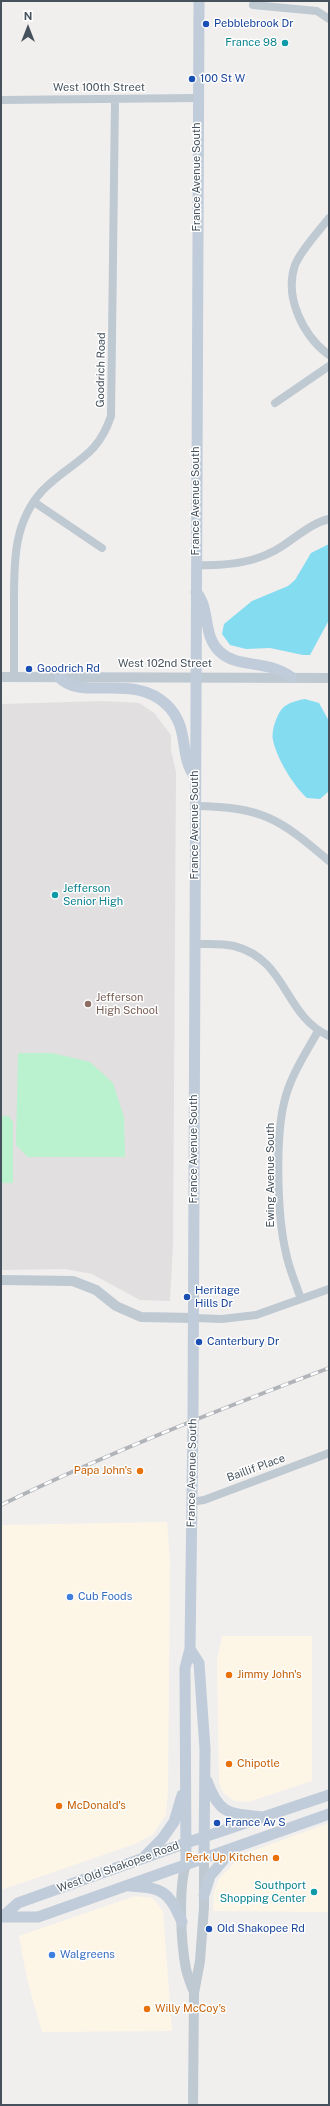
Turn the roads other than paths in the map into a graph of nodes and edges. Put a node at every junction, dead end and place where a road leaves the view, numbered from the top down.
1 (198, 1) edge
2 (253, 6) dead end
3 (329, 19) edge
4 (198, 98) junction
5 (115, 99) junction
6 (1, 100) edge
7 (329, 218) edge
8 (329, 355) edge
9 (329, 366) edge
10 (275, 403) dead end
11 (34, 502) junction
12 (329, 519) edge
13 (102, 548) dead end
14 (196, 565) junction
15 (196, 592) junction
16 (195, 676) junction
17 (1, 677) edge
18 (14, 677) junction
19 (59, 677) junction
20 (291, 677) junction
21 (329, 678) edge
22 (195, 778) junction
23 (195, 806) junction
24 (329, 861) edge
25 (195, 944) junction
26 (318, 1031) junction
27 (329, 1036) edge
28 (1, 1280) edge
29 (329, 1289) edge
30 (301, 1299) junction
31 (194, 1318) junction
32 (329, 1453) edge
33 (191, 1502) junction
34 (190, 1649) junction
35 (205, 1775) junction
36 (186, 1785) junction
37 (329, 1795) edge
38 (329, 1814) edge
39 (264, 1817) junction
40 (204, 1838) junction
41 (186, 1843) junction
42 (235, 1847) junction
43 (204, 1858) junction
44 (142, 1859) junction
45 (186, 1864) junction
46 (125, 1886) junction
47 (204, 1895) junction
48 (2, 1917) edge
49 (182, 1922) junction
50 (194, 1993) junction
51 (193, 2105) edge

1 - 4 main road, France Avenue South
2 - 3 street
4 - 5 street, West 100th Street
4 - 14 main road, France Avenue South
5 - 6 street, West 100th Street
5 - 11 street, Goodrich Road
7 - 8 street
9 - 10 street
11 - 13 street
11 - 18 street, Goodrich Road
12 - 14 street
14 - 15 main road, France Avenue South
15 - 16 main road, France Avenue South
15 - 20 main road
16 - 19 street, West 102nd Street
16 - 20 street, West 102nd Street
16 - 22 main road, France Avenue South
17 - 18 street, West 102nd Street
18 - 19 street, West 102nd Street
19 - 22 main road
20 - 21 street, West 102nd Street
22 - 23 main road, France Avenue South
23 - 24 street
23 - 25 main road, France Avenue South
25 - 26 street
25 - 31 main road, France Avenue South
26 - 27 street
26 - 30 street, Ewing Avenue South
28 - 31 street
29 - 30 street
30 - 31 street
31 - 33 main road, France Avenue South
32 - 33 street, Baillif Place
33 - 34 main road, France Avenue South
34 - 35 main road, France Avenue South
34 - 36 main road, France Avenue South
35 - 39 main road
35 - 40 main road, France Avenue South
36 - 41 main road, France Avenue South
36 - 44 main road
37 - 39 main road, West Old Shakopee Road
38 - 42 main road, West Old Shakopee Road
39 - 40 main road, West Old Shakopee Road
40 - 41 main road, West Old Shakopee Road
40 - 43 main road, France Avenue South
41 - 44 main road, West Old Shakopee Road
41 - 45 main road, France Avenue South
42 - 43 main road, West Old Shakopee Road
42 - 47 main road
43 - 45 main road, West Old Shakopee Road
43 - 47 street, France Avenue South
44 - 48 main road, West Old Shakopee Road
45 - 46 main road, West Old Shakopee Road
45 - 49 street, France Avenue South
46 - 48 main road, West Old Shakopee Road
46 - 49 main road
47 - 50 street, France Avenue South
49 - 50 street, France Avenue South
50 - 51 street, France Avenue South

